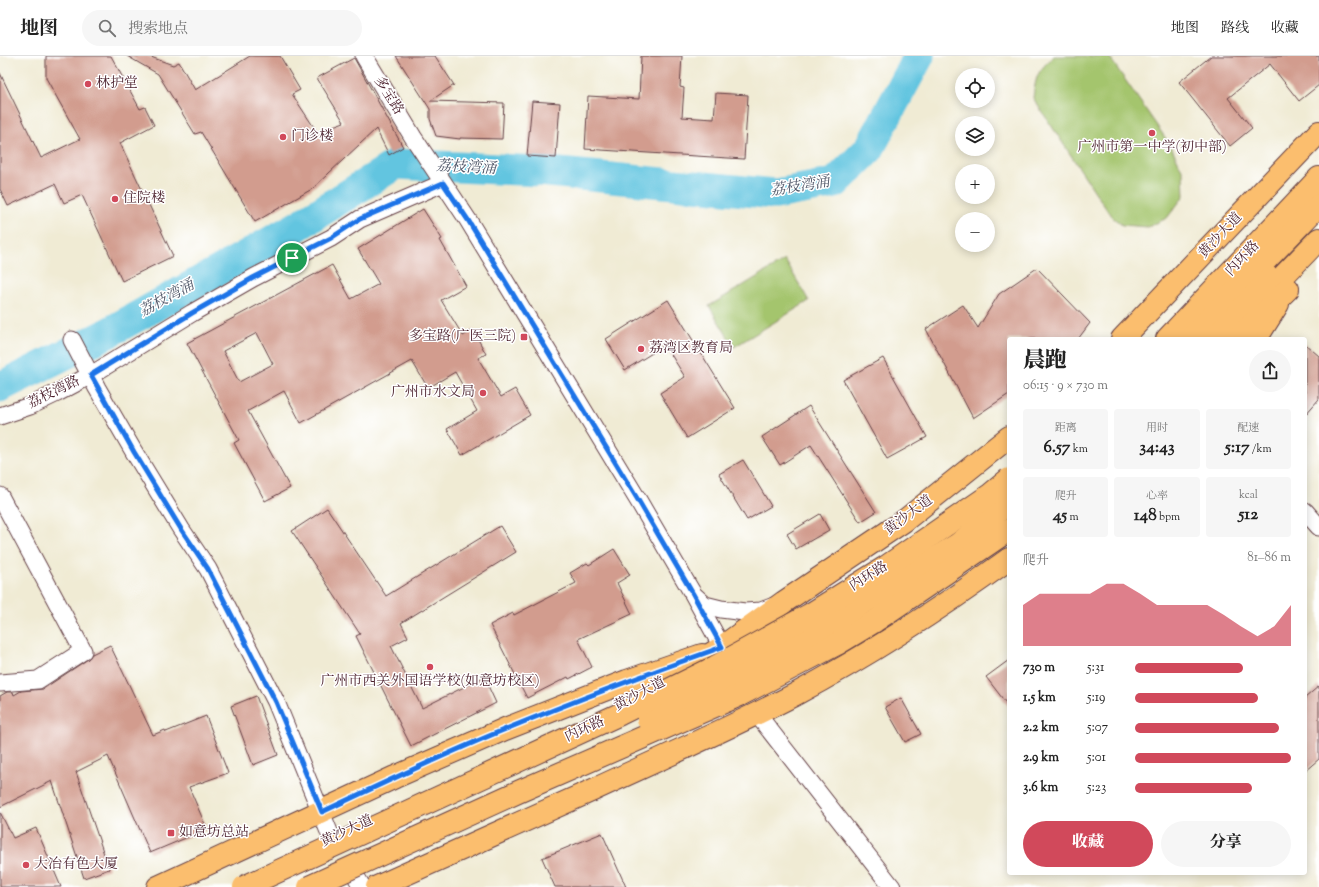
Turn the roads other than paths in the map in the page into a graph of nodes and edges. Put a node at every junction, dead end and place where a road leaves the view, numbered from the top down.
1 (364, 56) edge
2 (1319, 132) edge
3 (1319, 178) edge
4 (443, 183) junction
5 (1319, 205) edge
6 (1319, 227) edge
7 (1319, 239) edge
8 (1319, 256) edge
9 (1256, 258) junction
10 (1286, 292) junction
11 (1124, 337) edge
12 (1169, 337) edge
13 (1192, 337) edge
14 (1216, 337) edge
15 (1226, 337) edge
16 (1239, 337) edge
17 (1257, 337) edge
18 (72, 340) dead end
19 (91, 375) junction
20 (0, 416) edge
21 (1007, 440) edge
22 (1007, 481) edge
23 (0, 496) edge
24 (1007, 505) edge
25 (1307, 513) edge
26 (904, 521) junction
27 (1319, 527) edge
28 (1007, 531) edge
29 (1007, 535) edge
30 (1007, 560) edge
31 (932, 587) junction
32 (693, 594) junction
33 (784, 602) junction
34 (944, 605) junction
35 (722, 647) junction
36 (0, 682) edge
37 (710, 711) junction
38 (757, 714) junction
39 (518, 792) junction
40 (322, 812) junction
41 (332, 839) junction
42 (357, 878) edge
43 (158, 887) edge
44 (232, 887) edge
45 (244, 887) edge
46 (309, 887) edge
47 (313, 887) edge
48 (377, 887) edge
49 (892, 887) edge

1 - 4 street, 多宝路
2 - 11 main road, 黄沙大道
3 - 9 main road, 内环路
4 - 19 street, 荔枝湾路
4 - 32 street
5 - 9 main road
6 - 14 main road
7 - 15 main road
8 - 10 main road
9 - 12 main road, 内环路
9 - 13 main road
10 - 16 main road
10 - 17 main road
18 - 19 street
19 - 20 street, 荔枝湾路
19 - 40 street
21 - 26 main road, 黄沙大道
22 - 45 main road, 内环路, bridge
23 - 36 street
24 - 39 main road, bridge
25 - 27 street
26 - 31 main road
26 - 33 main road, 黄沙大道
28 - 39 main road, 内环路, bridge
29 - 31 main road
30 - 34 main road
31 - 34 street
31 - 37 main road
32 - 33 street
32 - 35 street
33 - 35 main road, 黄沙大道
34 - 38 main road
35 - 37 street
35 - 40 main road
35 - 41 main road, 黄沙大道
37 - 42 main road
38 - 48 main road
38 - 49 street
39 - 46 main road, 内环路, bridge
40 - 41 street
40 - 43 main road
41 - 44 main road, 黄沙大道
42 - 47 main road

